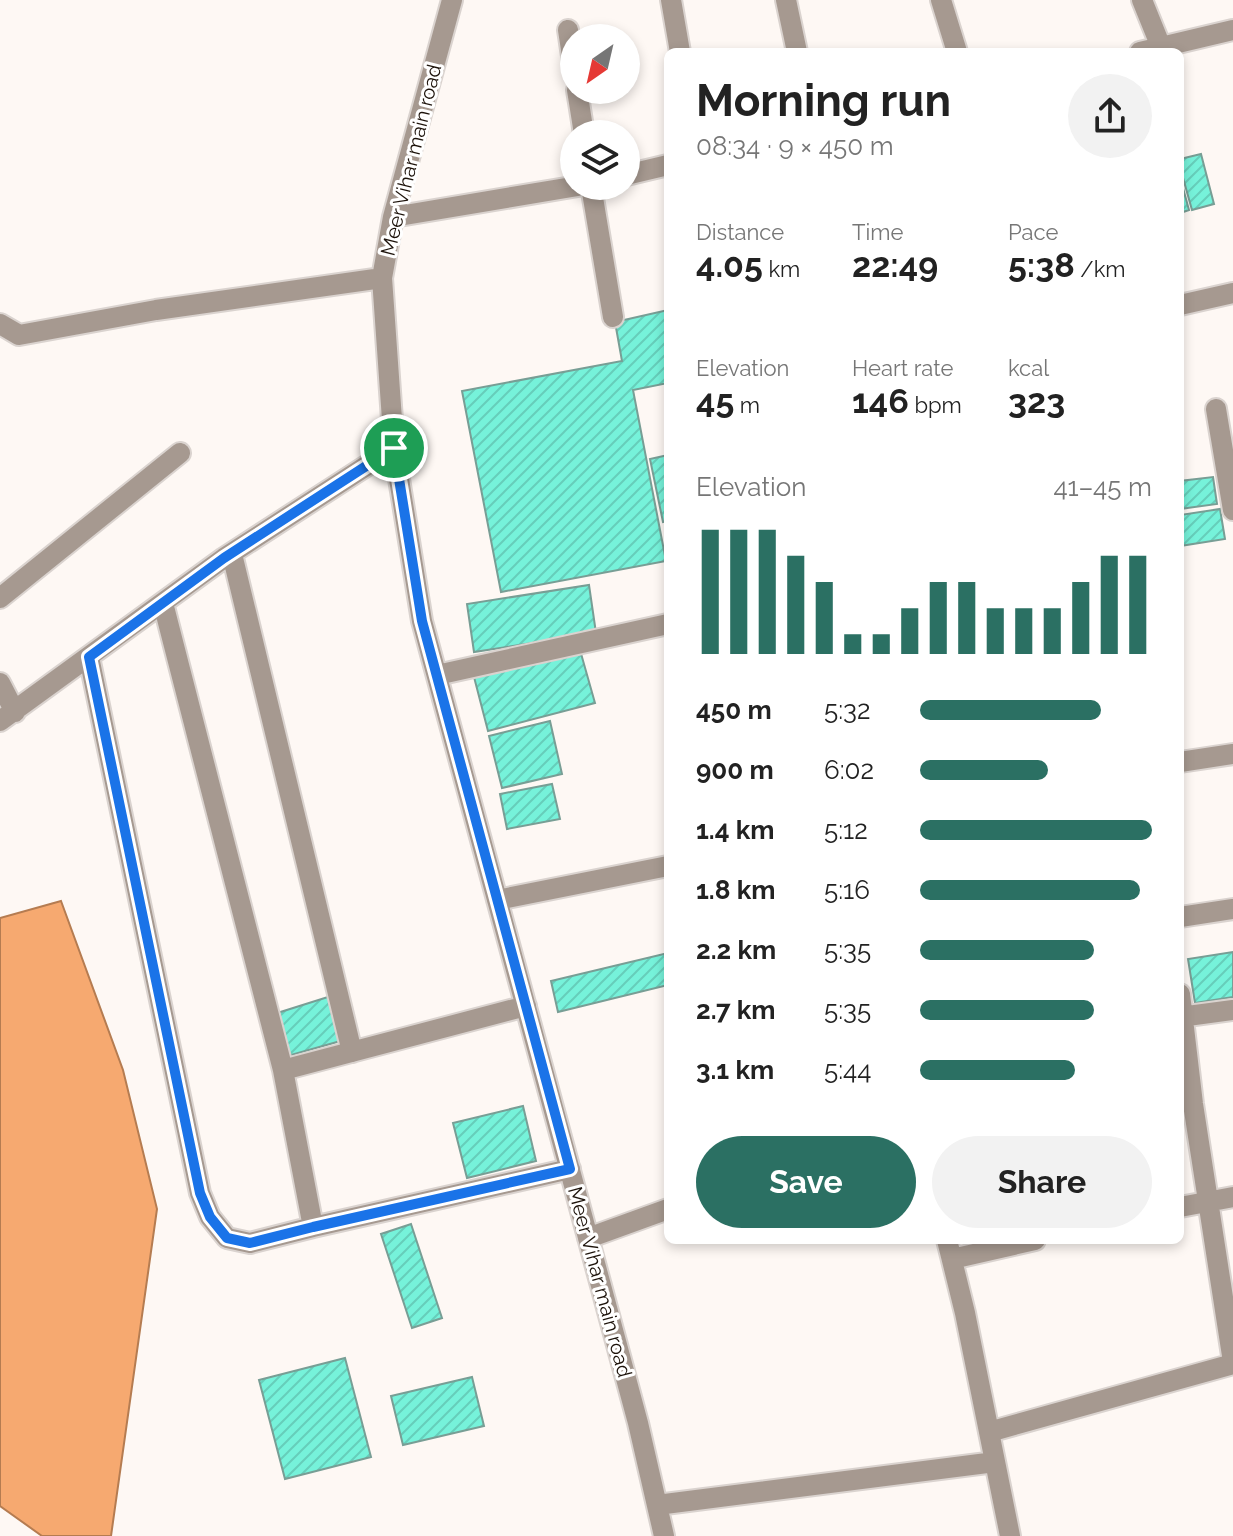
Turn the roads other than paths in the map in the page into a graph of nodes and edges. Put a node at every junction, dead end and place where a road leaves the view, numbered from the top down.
1 (452, 0) edge
2 (671, 0) edge
3 (786, 0) edge
4 (941, 0) edge
5 (1142, 0) edge
6 (1233, 30) edge
7 (1161, 47) junction
8 (679, 48) edge
9 (796, 48) edge
10 (956, 48) edge
11 (1157, 48) edge
12 (664, 166) edge
13 (640, 172) edge
14 (560, 189) edge
15 (593, 200) edge
16 (393, 217) junction
17 (382, 278) junction
18 (1233, 293) edge
19 (1184, 304) edge
20 (613, 317) dead end
21 (0, 324) edge
22 (1216, 409) dead end
23 (394, 448) junction
24 (180, 453) dead end
25 (1233, 510) edge
26 (232, 554) junction
27 (0, 598) edge
28 (163, 603) junction
29 (664, 625) edge
30 (89, 657) junction
31 (437, 675) junction
32 (0, 683) edge
33 (7, 716) edge
34 (1233, 754) edge
35 (1184, 761) edge
36 (664, 867) edge
37 (497, 900) junction
38 (1233, 909) edge
39 (1184, 916) edge
40 (526, 1006) junction
41 (1233, 1010) edge
42 (1184, 1016) edge
43 (1184, 1032) edge
44 (352, 1052) junction
45 (283, 1070) junction
46 (570, 1169) junction
47 (1233, 1197) edge
48 (1208, 1200) junction
49 (1184, 1206) edge
50 (664, 1210) edge
51 (313, 1227) junction
52 (588, 1238) junction
53 (1001, 1244) edge
54 (950, 1250) edge
55 (1233, 1363) edge
56 (989, 1432) junction
57 (995, 1462) junction
58 (657, 1505) junction
59 (664, 1536) edge
60 (1010, 1536) edge

1 - 16 street, Meer Vihar main road
2 - 8 street
3 - 9 street
4 - 10 street
5 - 7 street
6 - 7 street
7 - 11 street
12 - 13 street
14 - 16 street
15 - 20 street
16 - 17 street, Meer Vihar main road
17 - 21 street
17 - 23 street, Meer Vihar main road
18 - 19 street
22 - 25 street
23 - 26 street
23 - 31 street, Meer Vihar main road
24 - 27 street
26 - 28 street
26 - 44 street
28 - 30 street
28 - 45 street
29 - 31 street
30 - 33 street
30 - 51 street
31 - 37 street, Meer Vihar main road
32 - 33 street
34 - 35 street
36 - 37 street
37 - 40 street, Meer Vihar main road
38 - 39 street
40 - 44 street
40 - 46 street, Meer Vihar main road
41 - 42 street
43 - 48 street
44 - 45 street
45 - 51 street
46 - 51 street
46 - 52 street, Meer Vihar main road
47 - 48 street
48 - 49 street
48 - 55 street
50 - 52 street
52 - 58 street, Meer Vihar main road
53 - 54 street
54 - 56 street
55 - 56 street
56 - 57 street
57 - 58 street
57 - 60 street
58 - 59 street, Meer Vihar main road

